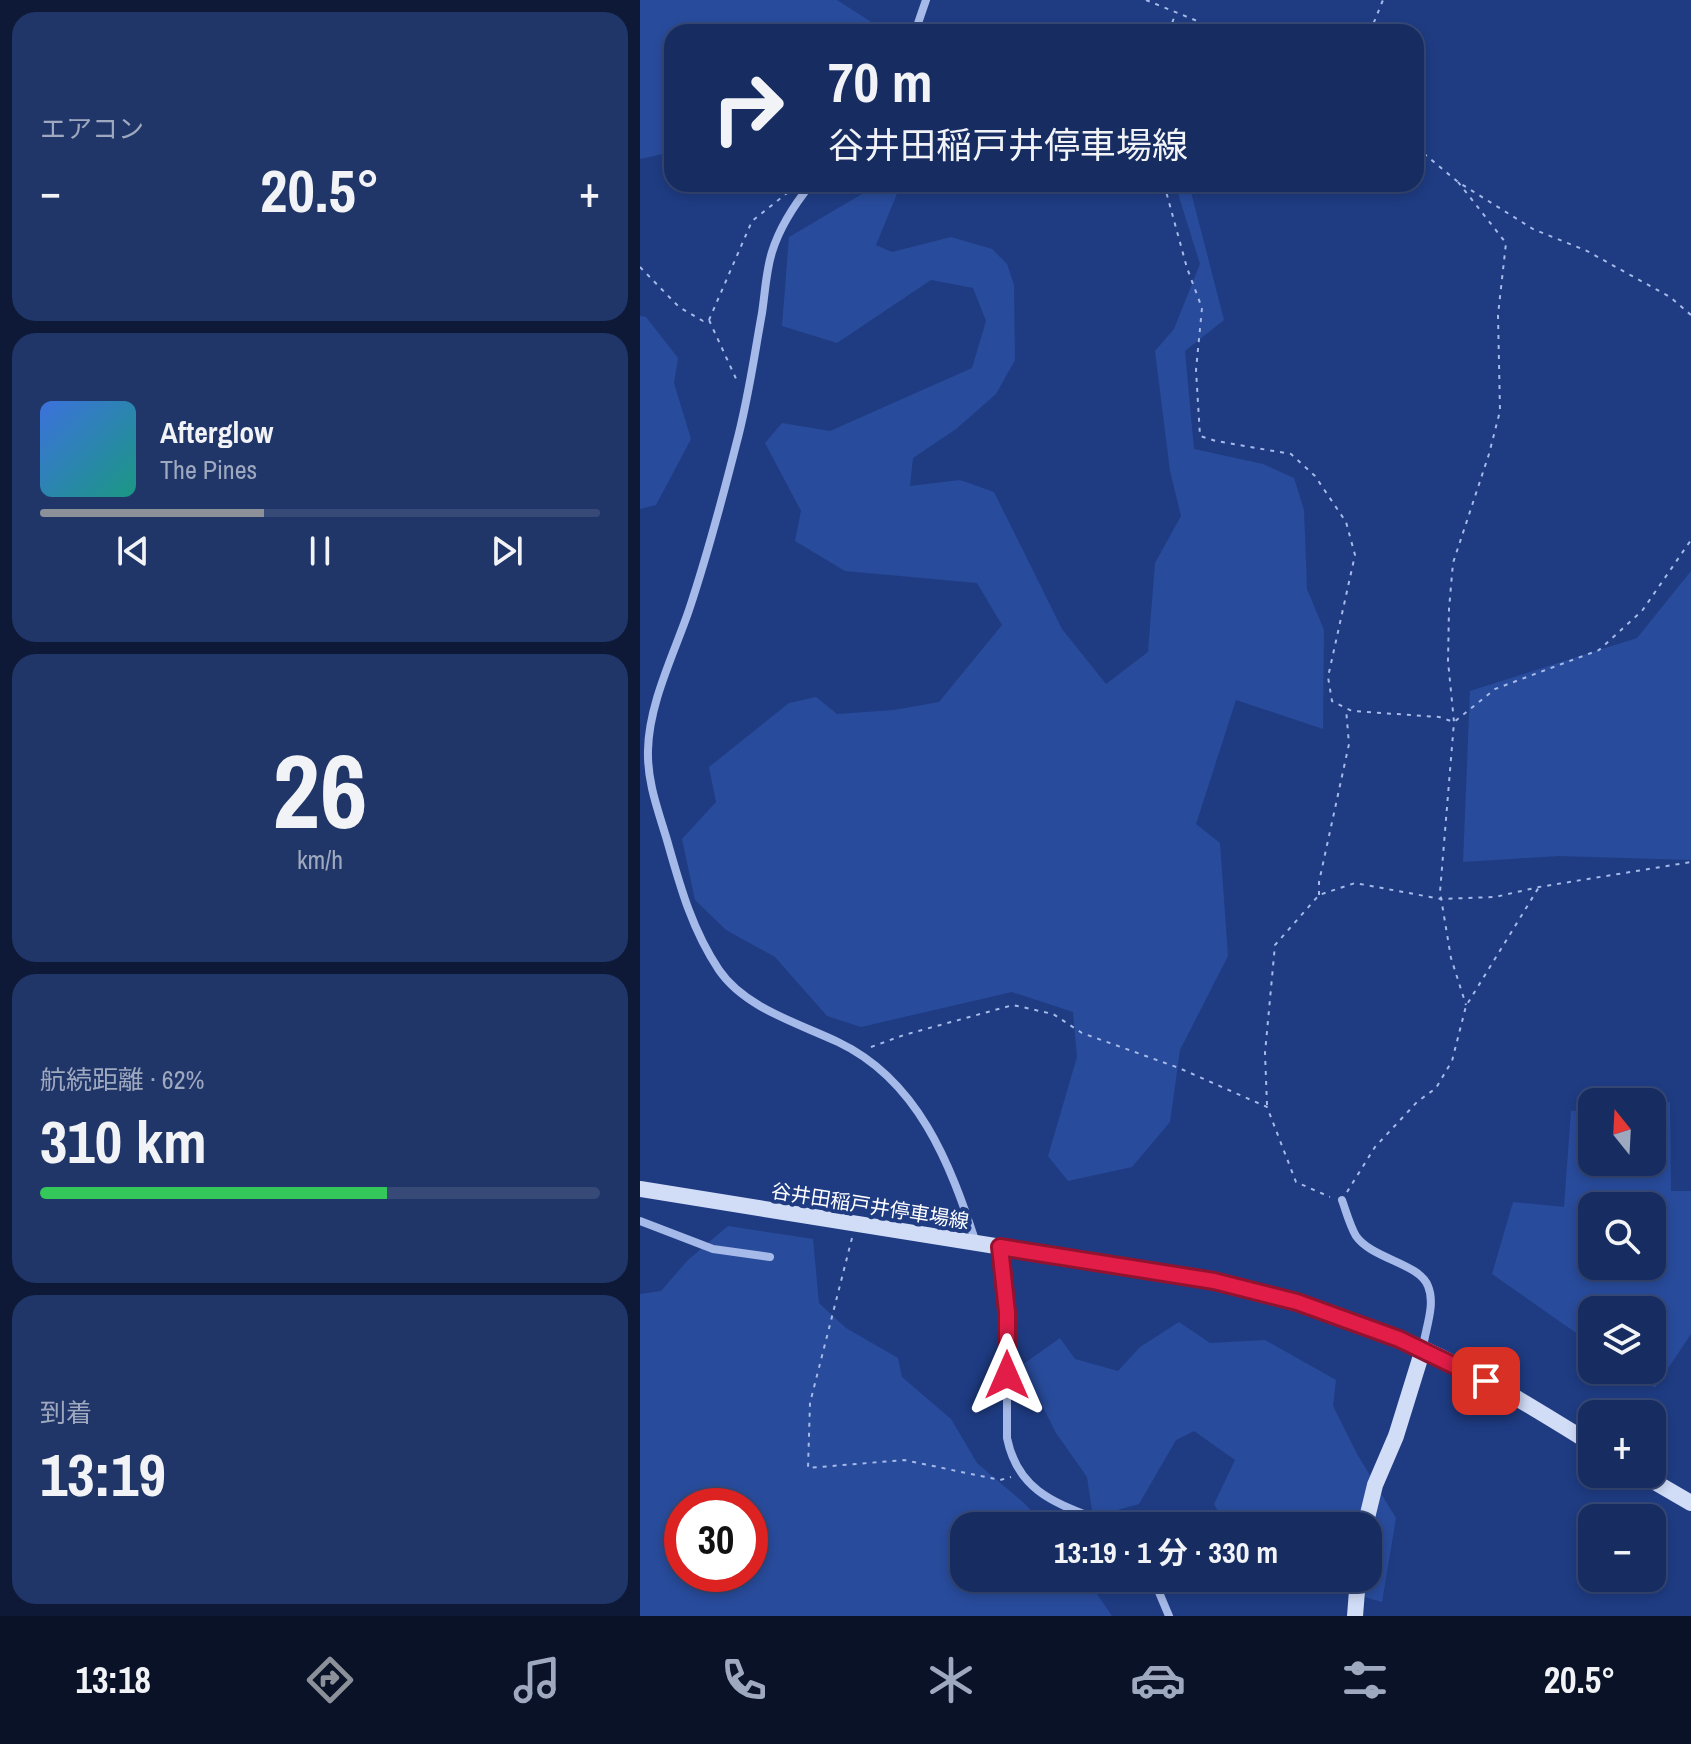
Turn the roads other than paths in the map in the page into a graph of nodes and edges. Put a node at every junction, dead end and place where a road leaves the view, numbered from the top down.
1 (926, 0) edge
2 (918, 24) edge
3 (804, 192) edge
4 (640, 1189) edge
5 (1342, 1200) road end
6 (640, 1221) edge
7 (976, 1243) junction
8 (1000, 1247) junction
9 (770, 1257) dead end
10 (1423, 1349) junction
11 (1578, 1436) edge
12 (1665, 1488) edge
13 (1691, 1503) edge
14 (1080, 1512) edge
15 (1368, 1512) edge
16 (1159, 1592) edge
17 (1357, 1592) edge
18 (1169, 1616) edge
19 (1355, 1616) edge

1 - 2 street
3 - 7 street
4 - 7 main road, 谷井田稲戸井停車場線
5 - 10 street
6 - 9 street
7 - 8 main road, 谷井田稲戸井停車場線
8 - 10 main road, 谷井田稲戸井停車場線
8 - 14 street
10 - 11 main road, 谷井田稲戸井停車場線
10 - 15 main road
12 - 13 main road
16 - 18 street
17 - 19 main road

